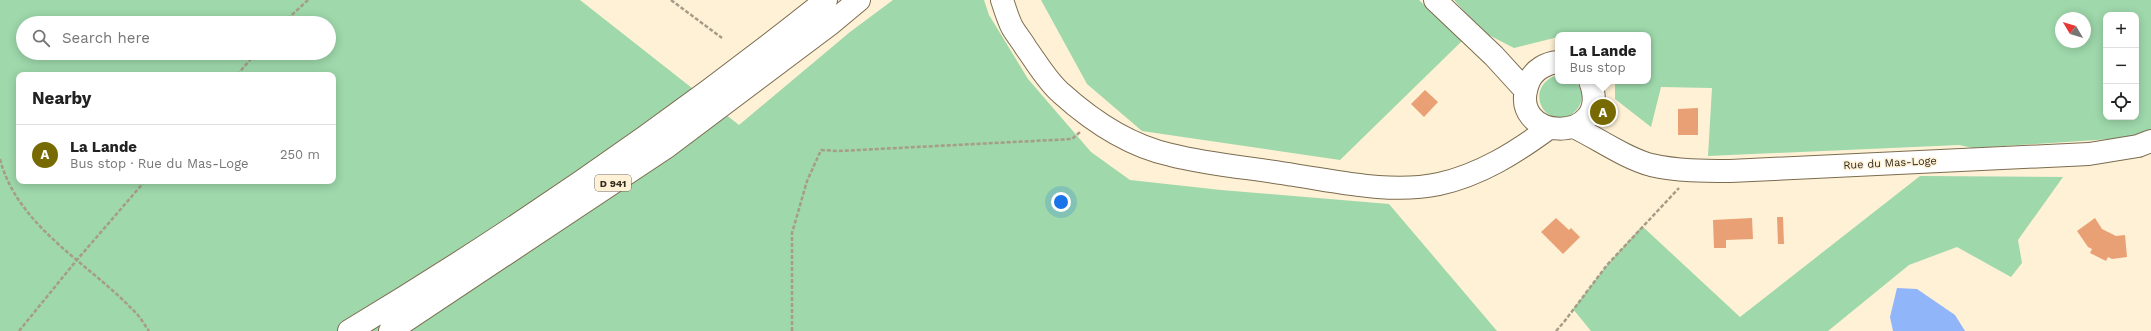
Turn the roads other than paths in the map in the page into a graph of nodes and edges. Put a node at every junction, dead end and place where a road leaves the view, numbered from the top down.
1 (826, 0) edge
2 (859, 0) edge
3 (1002, 0) edge
4 (1435, 0) edge
5 (1494, 56) junction
6 (1548, 65) edge
7 (1591, 84) edge
8 (1526, 91) junction
9 (1591, 109) junction
10 (1530, 113) junction
11 (1574, 127) junction
12 (1549, 128) junction
13 (2151, 141) edge
14 (1523, 147) junction
15 (1629, 156) junction
16 (349, 331) edge
17 (390, 331) edge

1 - 16 main road, D 941
2 - 17 main road, D 941
3 - 14 main road
4 - 5 main road
5 - 6 main road
5 - 8 main road
6 - 8 main road
7 - 9 main road
8 - 10 main road
9 - 11 main road
9 - 15 main road
10 - 12 main road
10 - 14 main road
11 - 12 main road
11 - 15 main road, Rue du Mas-Loge
12 - 14 main road
13 - 15 main road, Rue du Mas-Loge

